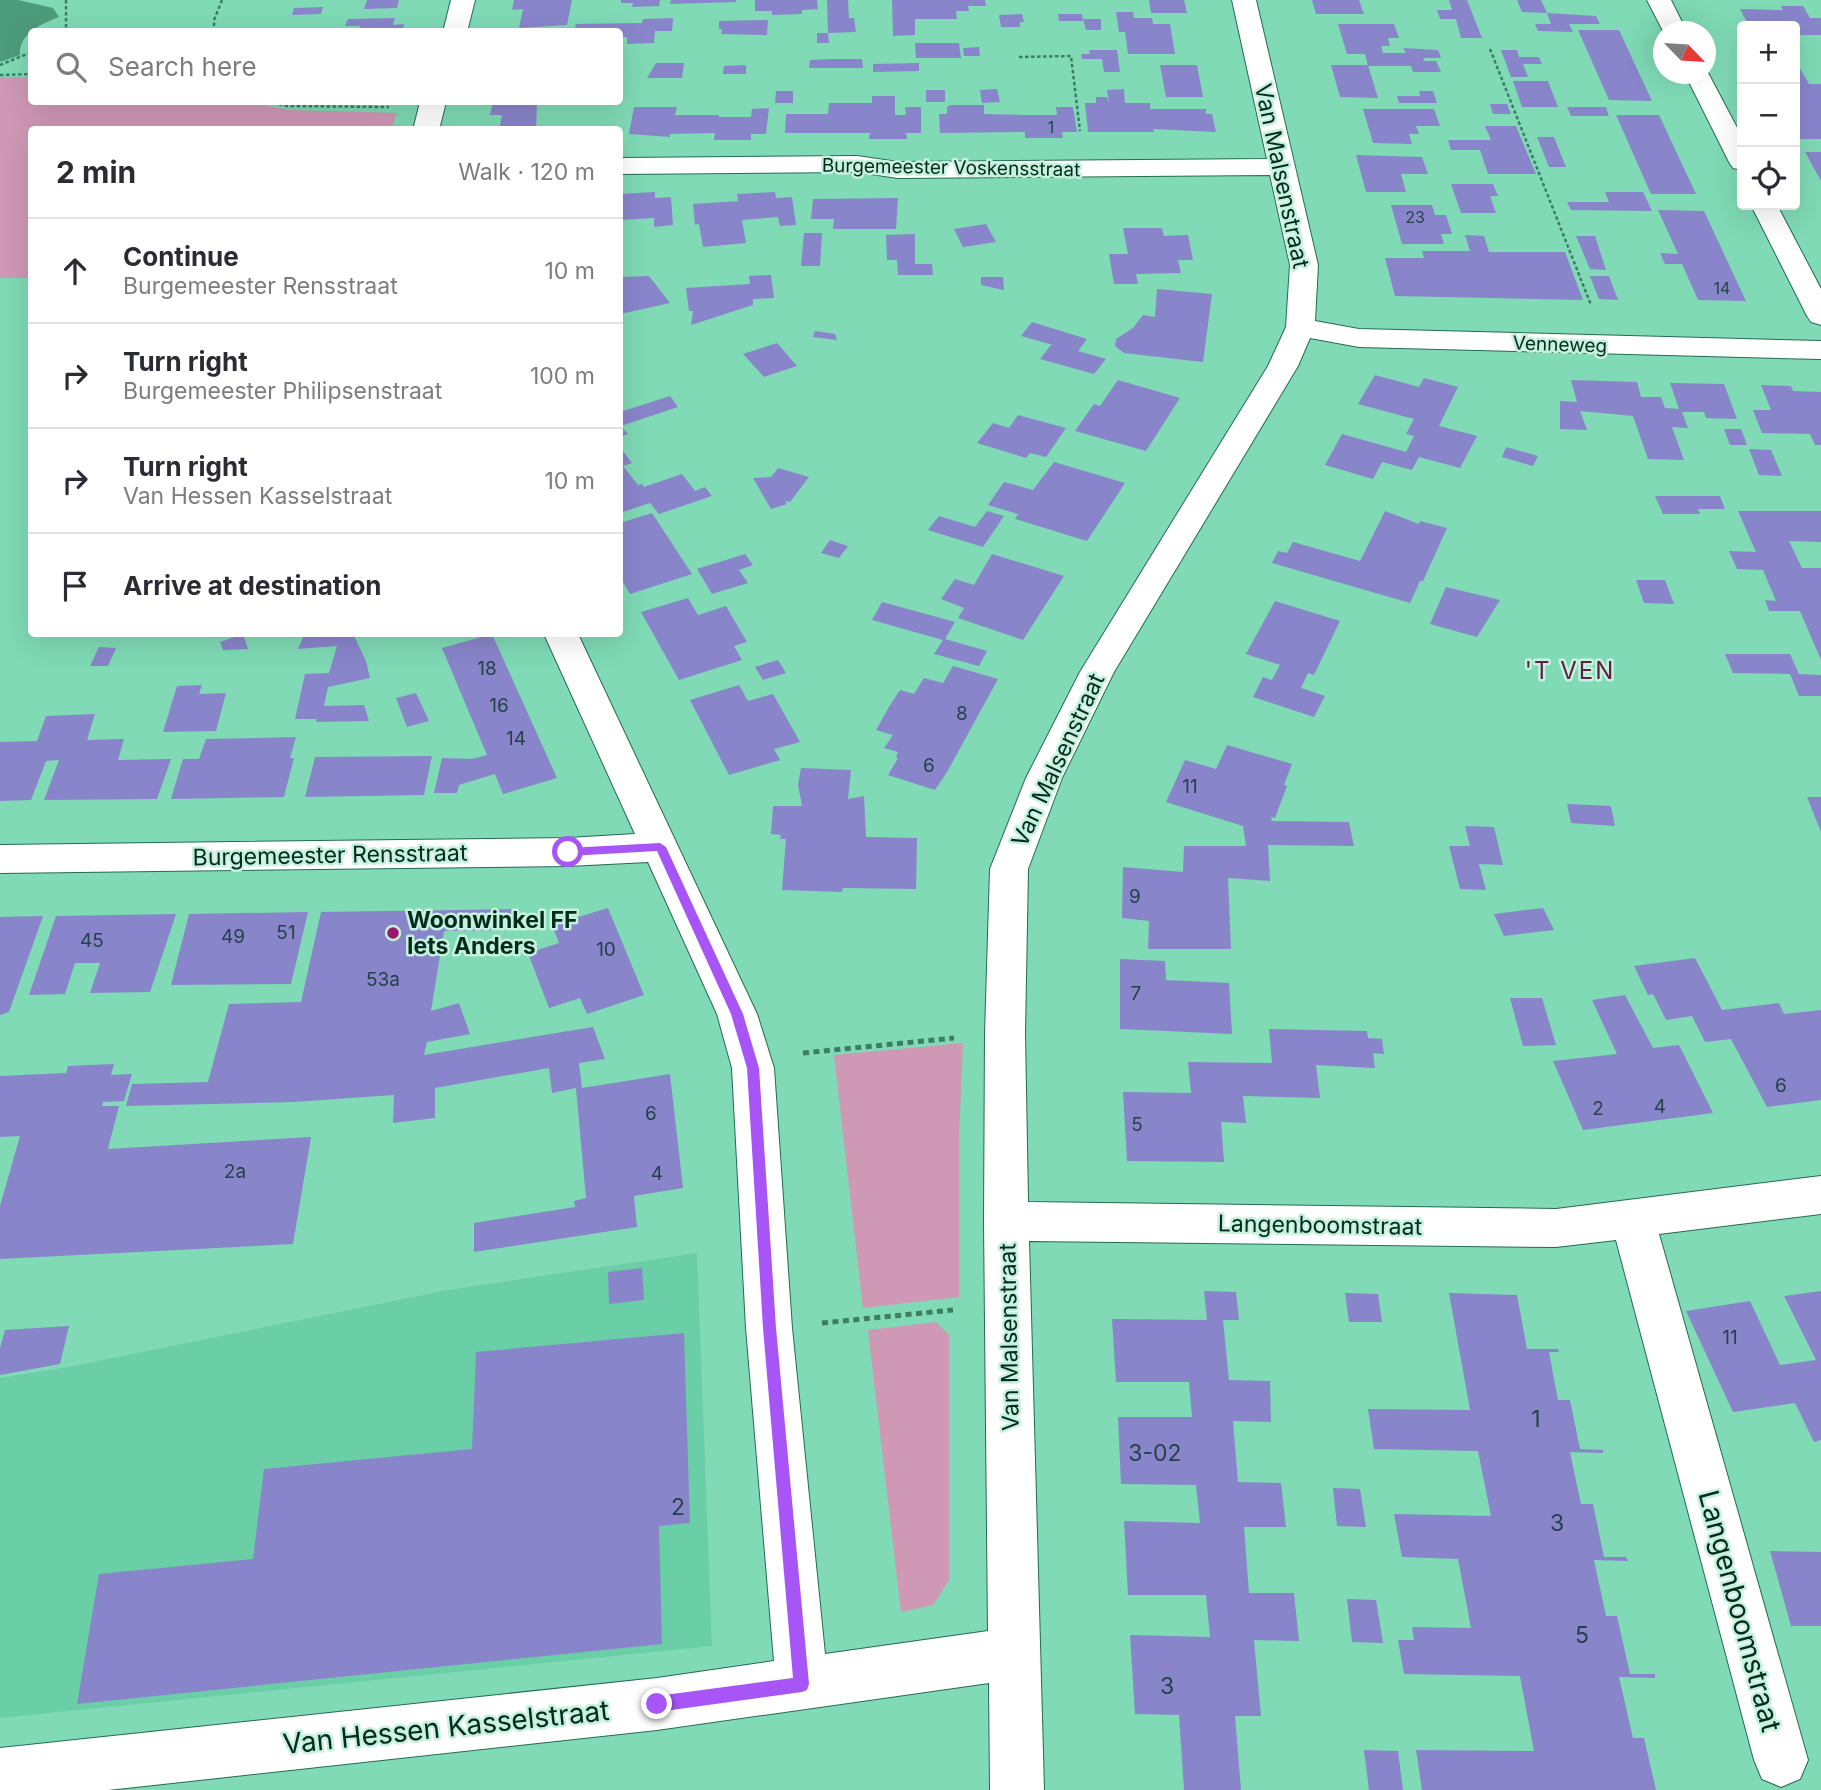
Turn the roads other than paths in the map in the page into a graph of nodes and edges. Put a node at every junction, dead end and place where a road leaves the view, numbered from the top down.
1 (463, 0) edge
2 (1244, 0) edge
3 (1659, 0) edge
4 (1670, 21) edge
5 (456, 28) edge
6 (1702, 84) edge
7 (1737, 152) edge
8 (623, 166) edge
9 (1283, 167) junction
10 (1767, 210) edge
11 (1821, 316) edge
12 (1300, 327) junction
13 (1821, 350) edge
14 (562, 637) edge
15 (660, 847) junction
16 (0, 859) edge
17 (1821, 1195) edge
18 (1633, 1220) junction
19 (1006, 1221) junction
20 (1016, 1653) junction
21 (802, 1684) junction
22 (1781, 1760) dead end
23 (0, 1775) edge
24 (1017, 1790) edge

1 - 5 street
2 - 9 street, Van Malsenstraat
3 - 4 street
6 - 7 street
8 - 9 street, Burgemeester Voskensstraat
9 - 12 street, Van Malsenstraat
10 - 11 street
12 - 13 street, Venneweg
12 - 19 street, Van Malsenstraat
14 - 15 street
15 - 16 street, Burgemeester Rensstraat
15 - 21 street
17 - 18 street, Langenboomstraat
18 - 19 street, Langenboomstraat
18 - 22 street, Langenboomstraat
19 - 20 street, Van Malsenstraat
20 - 21 street, Van Hessen Kasselstraat
20 - 24 street, Van Malsenstraat
21 - 23 street, Van Hessen Kasselstraat

